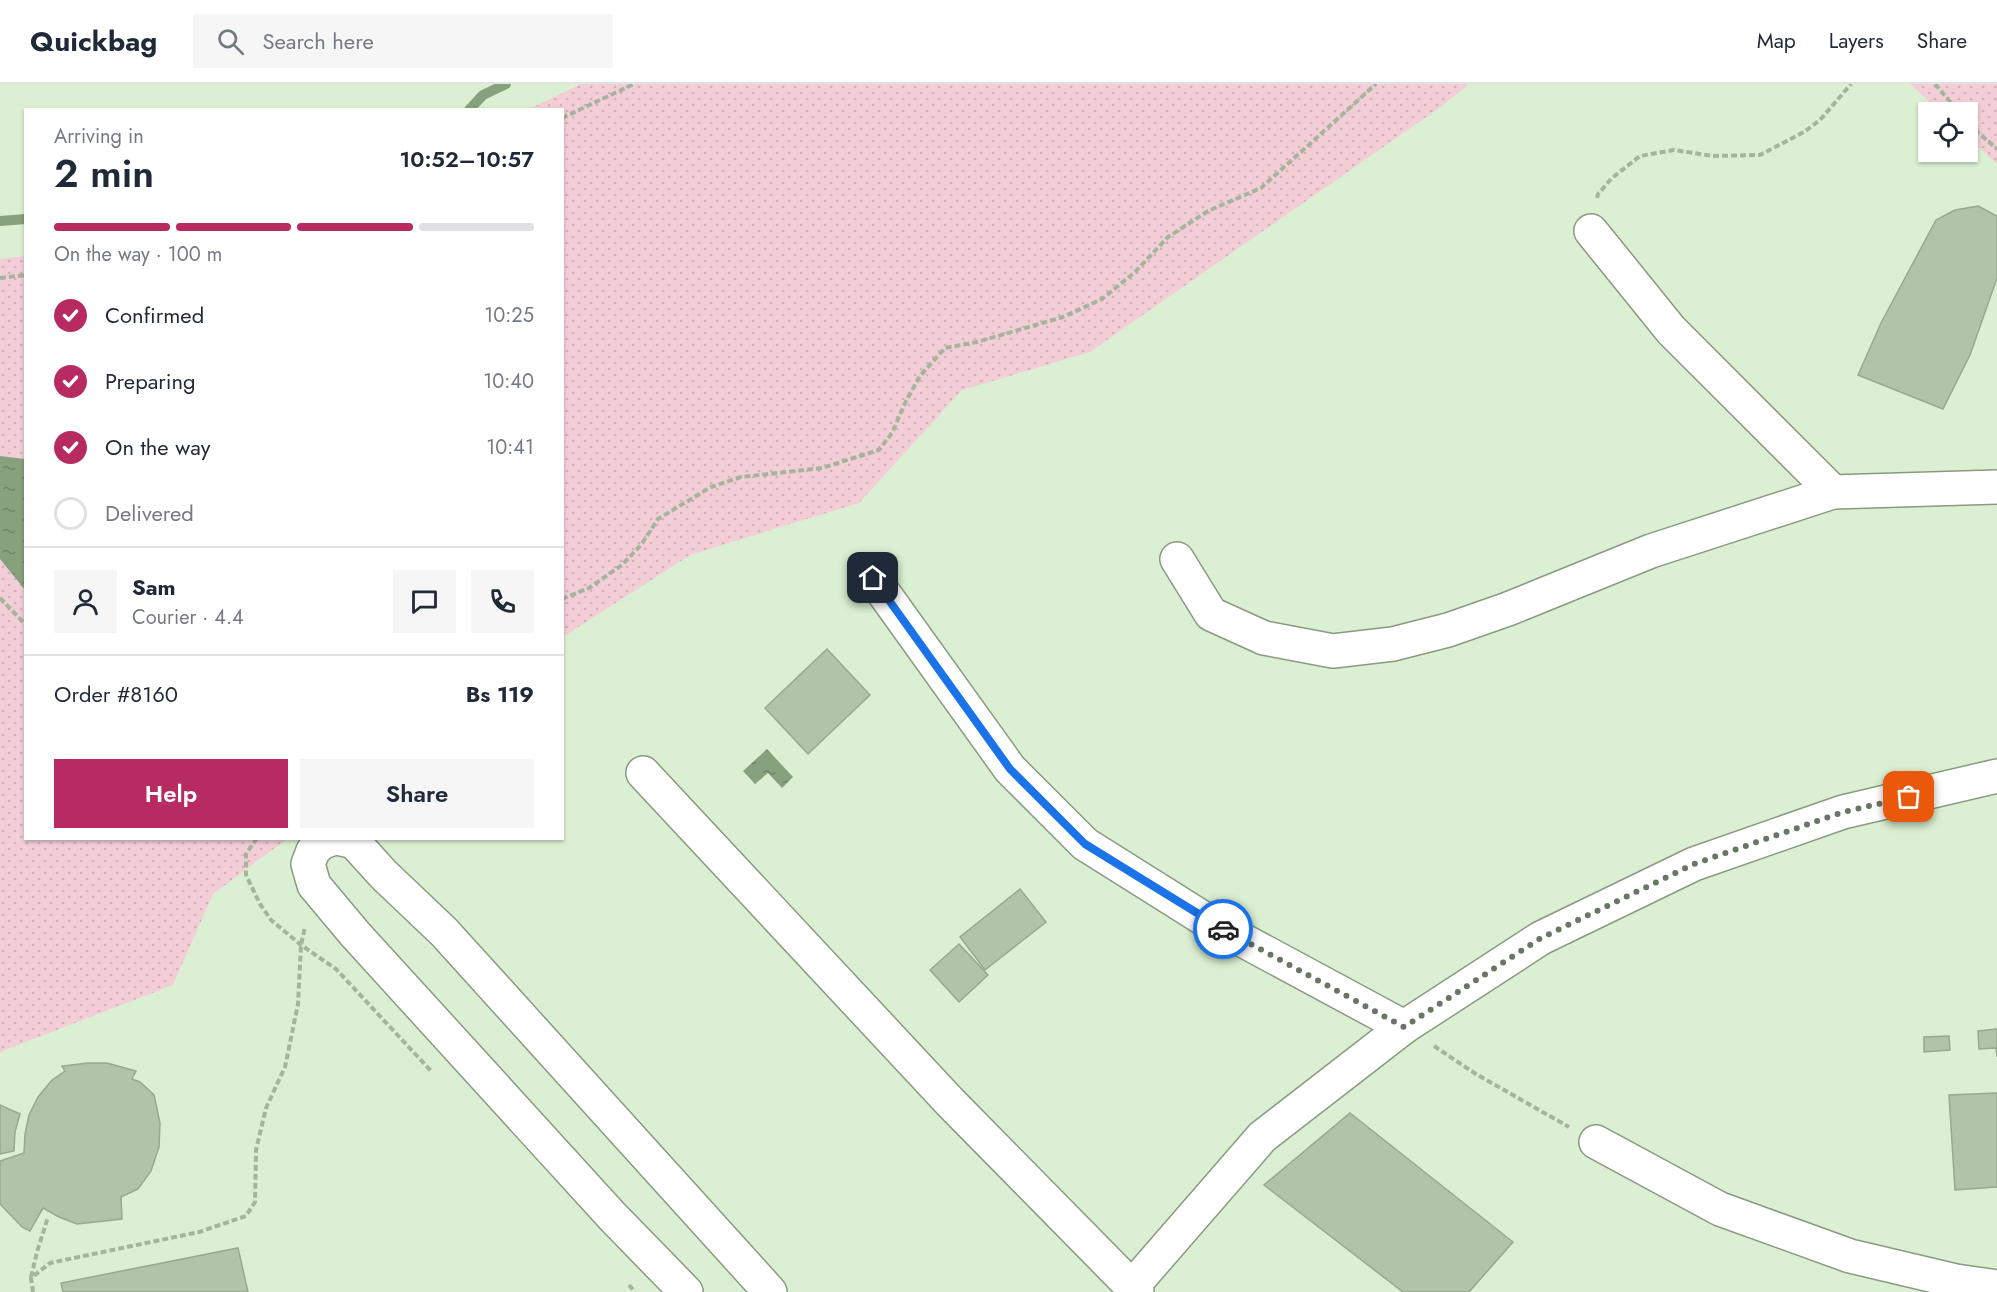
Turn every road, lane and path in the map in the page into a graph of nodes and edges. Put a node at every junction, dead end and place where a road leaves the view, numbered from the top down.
1 (634, 84) edge
2 (1376, 84) edge
3 (1851, 84) edge
4 (1935, 84) edge
5 (1950, 102) edge
6 (564, 117) edge
7 (1978, 133) edge
8 (1997, 149) edge
9 (1591, 231) joint
10 (24, 275) edge
11 (0, 278) edge
12 (1997, 487) edge
13 (1833, 492) junction
14 (1177, 559) dead end
15 (873, 578) dead end
16 (0, 598) edge
17 (564, 598) edge
18 (24, 623) edge
19 (643, 773) dead end
20 (1997, 776) edge
21 (255, 840) edge
22 (330, 840) edge
23 (345, 840) edge
24 (324, 898) junction
25 (302, 945) junction
26 (1404, 1027) junction
27 (433, 1074) dead end
28 (1596, 1142) joint
29 (48, 1217) dead end
30 (31, 1278) junction
31 (627, 1283) dead end
32 (1997, 1287) edge
33 (1134, 1290) edge
34 (33, 1292) edge
35 (635, 1292) edge
36 (686, 1292) edge
37 (770, 1292) edge

1 - 6 path
2 - 17 path
3 - 9 path
4 - 5 path
7 - 8 path
9 - 13 street
10 - 11 path
12 - 13 street
13 - 14 street
15 - 26 street
16 - 18 path
19 - 33 street
20 - 26 street
21 - 25 path
22 - 24 street
23 - 37 street
24 - 25 path
24 - 36 street
25 - 27 path
25 - 30 path
26 - 28 path
26 - 33 street
28 - 32 street
29 - 30 path
30 - 34 path
31 - 35 path

